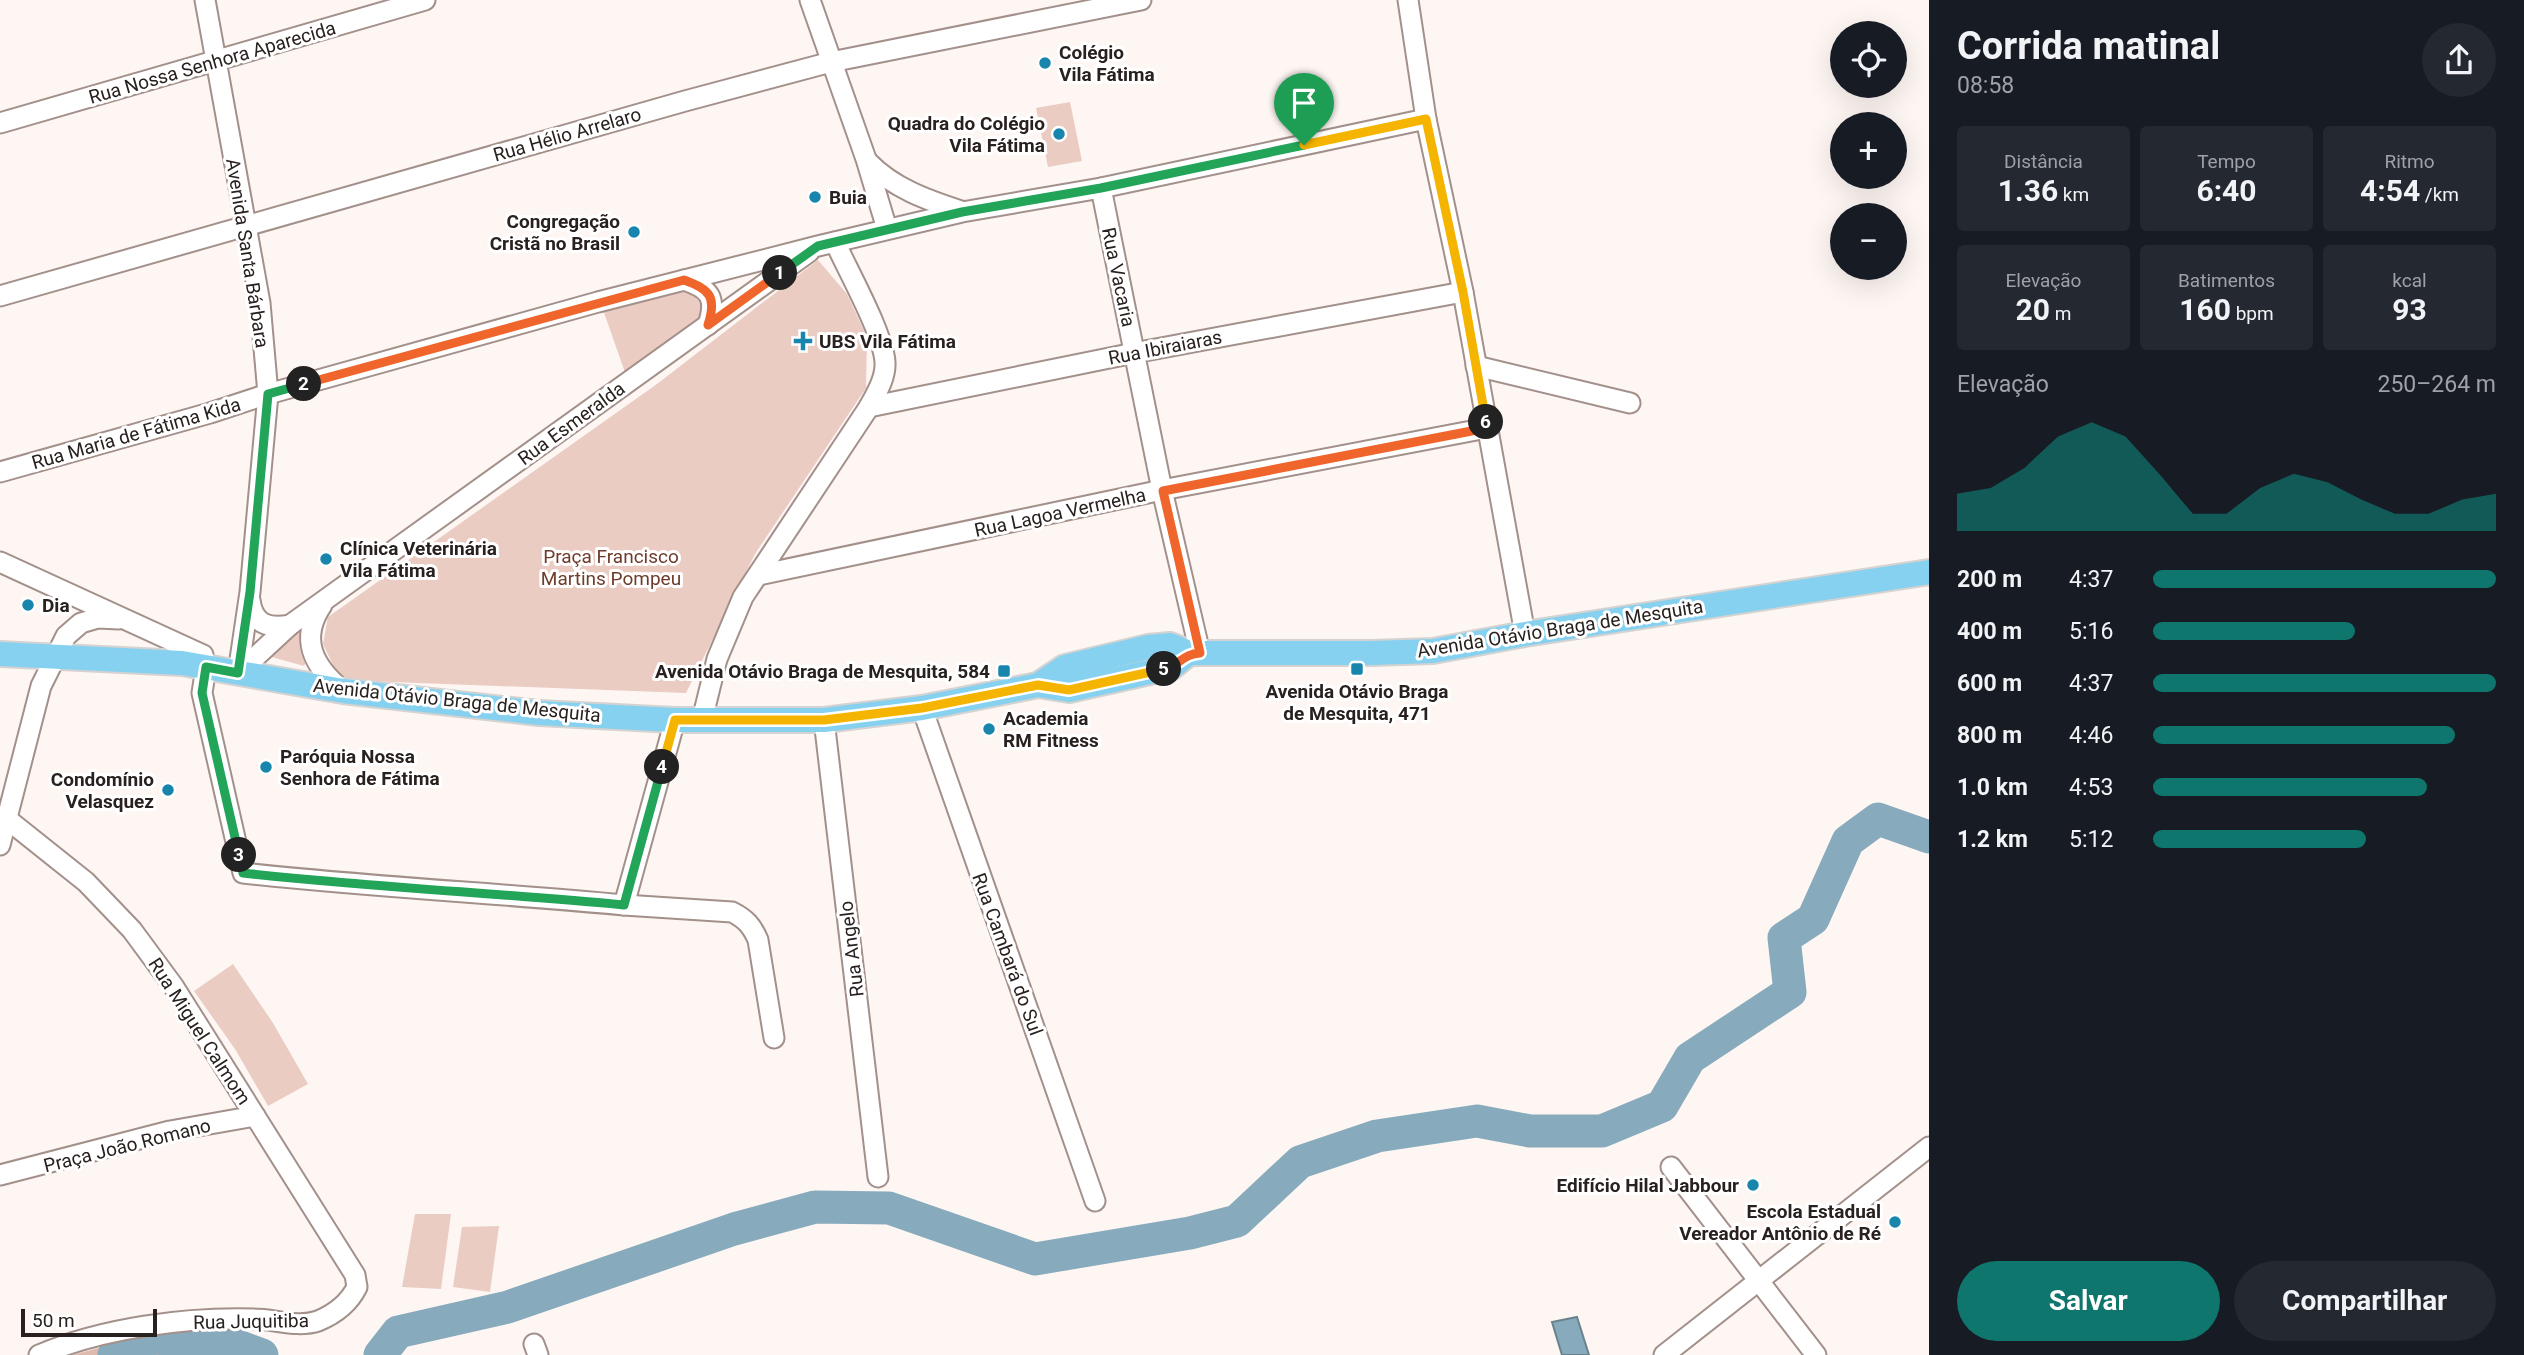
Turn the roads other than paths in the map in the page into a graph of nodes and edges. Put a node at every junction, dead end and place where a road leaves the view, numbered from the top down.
1 (205, 0) edge
2 (425, 0) edge
3 (810, 0) edge
4 (1141, 0) edge
5 (1408, 0) edge
6 (214, 61) junction
7 (831, 62) junction
8 (1426, 119) junction
9 (0, 123) edge
10 (866, 159) junction
11 (1101, 188) junction
12 (962, 212) junction
13 (247, 226) junction
14 (887, 229) junction
15 (827, 244) junction
16 (684, 280) junction
17 (1463, 292) junction
18 (0, 296) edge
19 (708, 325) junction
20 (1134, 353) junction
21 (1476, 366) junction
22 (268, 394) junction
23 (1630, 403) dead end
24 (869, 407) junction
25 (1487, 428) junction
26 (0, 472) edge
27 (1163, 491) junction
28 (0, 562) edge
29 (1929, 572) edge
30 (759, 575) junction
31 (250, 592) junction
32 (325, 601) junction
33 (124, 619) junction
34 (290, 625) junction
35 (1525, 634) junction
36 (1194, 653) junction
37 (0, 654) edge
38 (56, 659) junction
39 (206, 667) junction
40 (238, 673) junction
41 (342, 691) junction
42 (922, 708) junction
43 (675, 720) junction
44 (702, 720) junction
45 (824, 720) junction
46 (7, 786) edge
47 (7, 819) junction
48 (0, 845) edge
49 (624, 905) junction
50 (774, 1038) dead end
51 (255, 1116) junction
52 (1929, 1147) edge
53 (1671, 1167) dead end
54 (0, 1175) edge
55 (878, 1177) dead end
56 (1095, 1201) dead end
57 (355, 1275) joint
58 (1759, 1280) junction
59 (39, 1355) edge
60 (1664, 1355) edge
61 (1816, 1355) edge

1 - 6 street, Avenida Santa Bárbara
2 - 6 street, Rua Nossa Senhora Aparecida
3 - 7 street
4 - 7 street, Rua Hélio Arrelaro
5 - 8 street
6 - 9 street, Rua Nossa Senhora Aparecida
6 - 13 street, Avenida Santa Bárbara
7 - 10 street
7 - 13 street, Rua Hélio Arrelaro
8 - 11 street, Rua Maria de Fátima Kida
8 - 17 street
10 - 12 street
10 - 14 street
11 - 12 street, Rua Maria de Fátima Kida
11 - 20 street, Rua Vacaria
12 - 14 street, Rua Maria de Fátima Kida
13 - 18 street, Rua Hélio Arrelaro
13 - 22 street, Avenida Santa Bárbara
14 - 15 street, Rua Maria de Fátima Kida
15 - 16 street, Rua Maria de Fátima Kida
15 - 19 street, Rua Esmeralda
15 - 24 street
16 - 19 street
16 - 22 street, Rua Maria de Fátima Kida
17 - 20 street, Rua Ibiraiaras
17 - 21 street
19 - 32 street, Rua Esmeralda
20 - 24 street, Rua Ibiraiaras
20 - 27 street, Rua Vacaria
21 - 23 street
21 - 25 street
22 - 26 street, Rua Maria de Fátima Kida
22 - 31 street, Avenida Santa Bárbara
24 - 30 street
25 - 27 street, Rua Lagoa Vermelha
25 - 35 street
27 - 30 street, Rua Lagoa Vermelha
27 - 36 street, Rua Vacaria
28 - 33 street
29 - 35 main road, Avenida Otávio Braga de Mesquita
30 - 44 street
31 - 34 street, Avenida Santa Bárbara
31 - 40 street, Avenida Santa Bárbara
32 - 34 street, Rua Esmeralda
32 - 41 street
33 - 38 street
33 - 39 street
34 - 40 street, Rua Esmeralda
35 - 36 main road, Avenida Otávio Braga de Mesquita
36 - 42 main road, Avenida Otávio Braga de Mesquita
37 - 38 main road, Avenida Otávio Braga de Mesquita
38 - 39 main road, Avenida Otávio Braga de Mesquita
38 - 46 street
39 - 40 main road, Avenida Otávio Braga de Mesquita
39 - 49 street
40 - 41 main road, Avenida Otávio Braga de Mesquita
41 - 43 main road, Avenida Otávio Braga de Mesquita
42 - 45 main road, Avenida Otávio Braga de Mesquita
42 - 56 street, Rua Cambará do Sul
43 - 44 main road, Avenida Otávio Braga de Mesquita
43 - 49 street
44 - 45 main road, Avenida Otávio Braga de Mesquita
45 - 55 street, Rua Angelo
46 - 47 street
47 - 48 street
47 - 51 street, Rua Miguel Calmom
49 - 50 street
51 - 54 street, Praça João Romano
51 - 57 street, Rua Miguel Calmom
52 - 58 street
53 - 58 street
57 - 59 street, Rua Juquitiba
58 - 60 street
58 - 61 street

